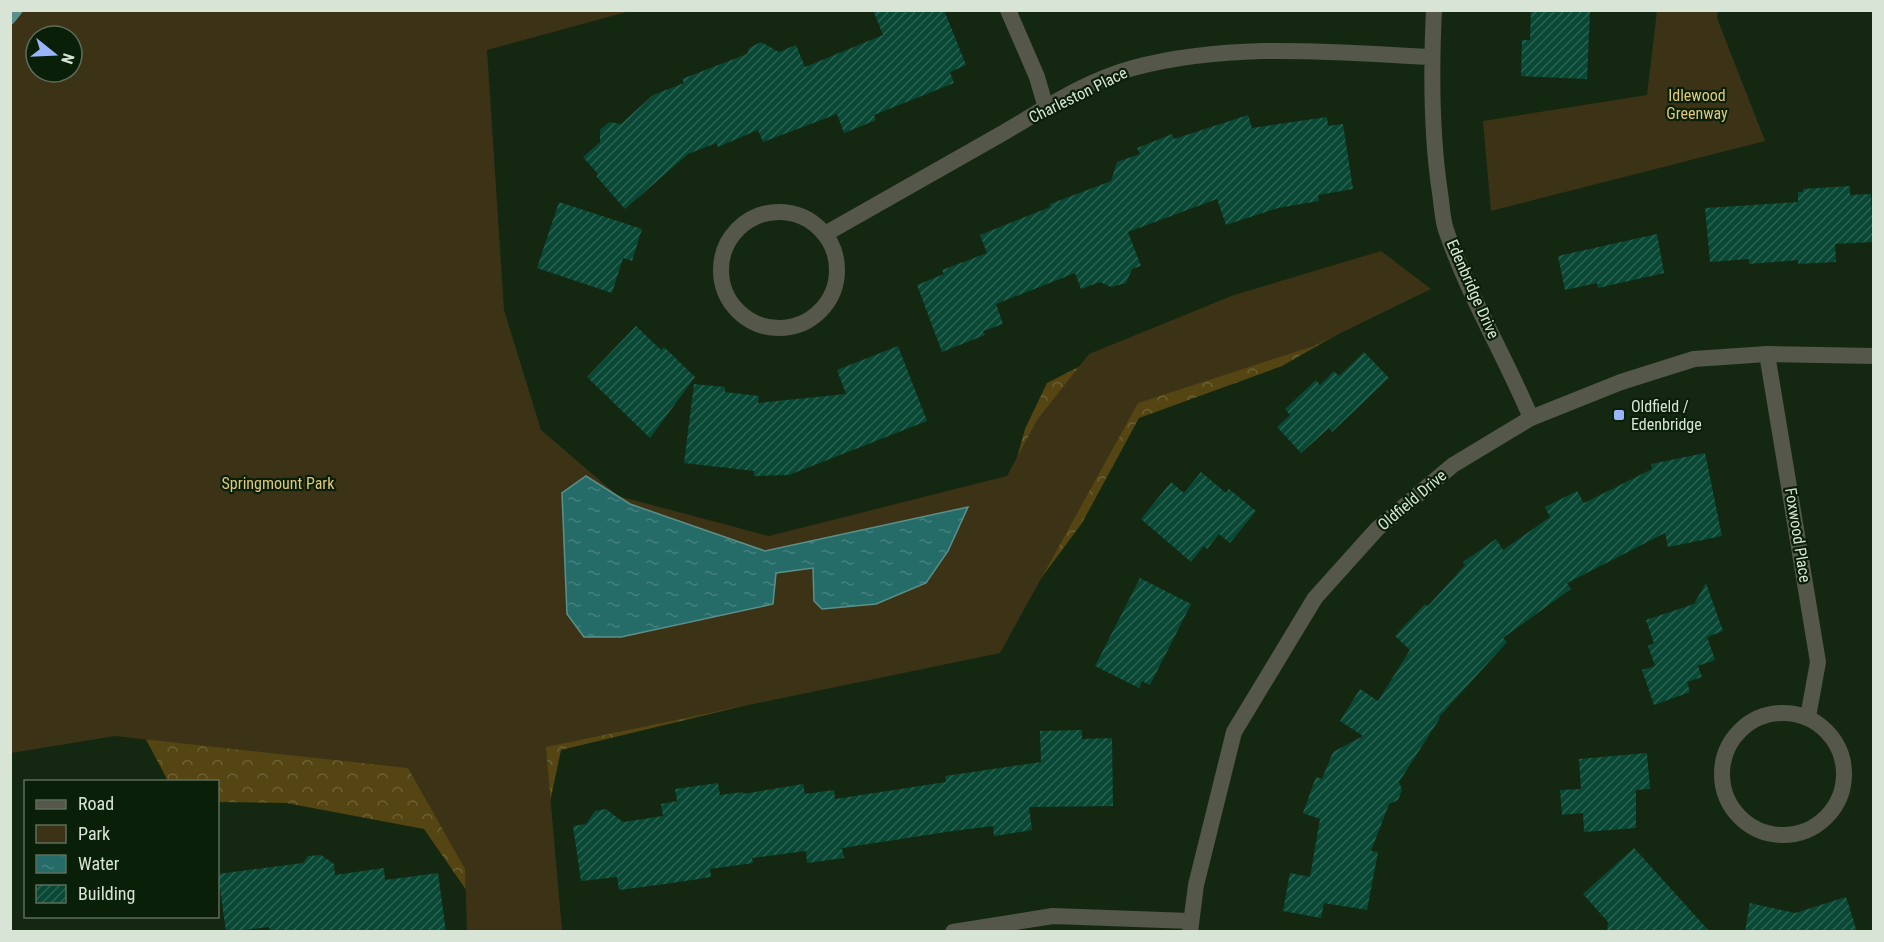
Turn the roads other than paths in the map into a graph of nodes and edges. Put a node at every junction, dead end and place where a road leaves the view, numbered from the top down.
1 (1008, 10) edge
2 (1434, 10) edge
3 (1431, 57) junction
4 (1046, 108) junction
5 (825, 234) junction
6 (1767, 354) junction
7 (1874, 356) edge
8 (1531, 417) junction
9 (1808, 717) junction
10 (1190, 926) edge
11 (953, 932) edge

1 - 4 street
2 - 3 street, Edenbridge Drive
3 - 4 street, Charleston Place
3 - 8 street, Edenbridge Drive
4 - 5 street, Charleston Place
5 - 5 street
6 - 7 street, Oldfield Drive
6 - 8 street, Oldfield Drive
6 - 9 street, Foxwood Place
8 - 10 street, Oldfield Drive
9 - 9 street
10 - 11 street

